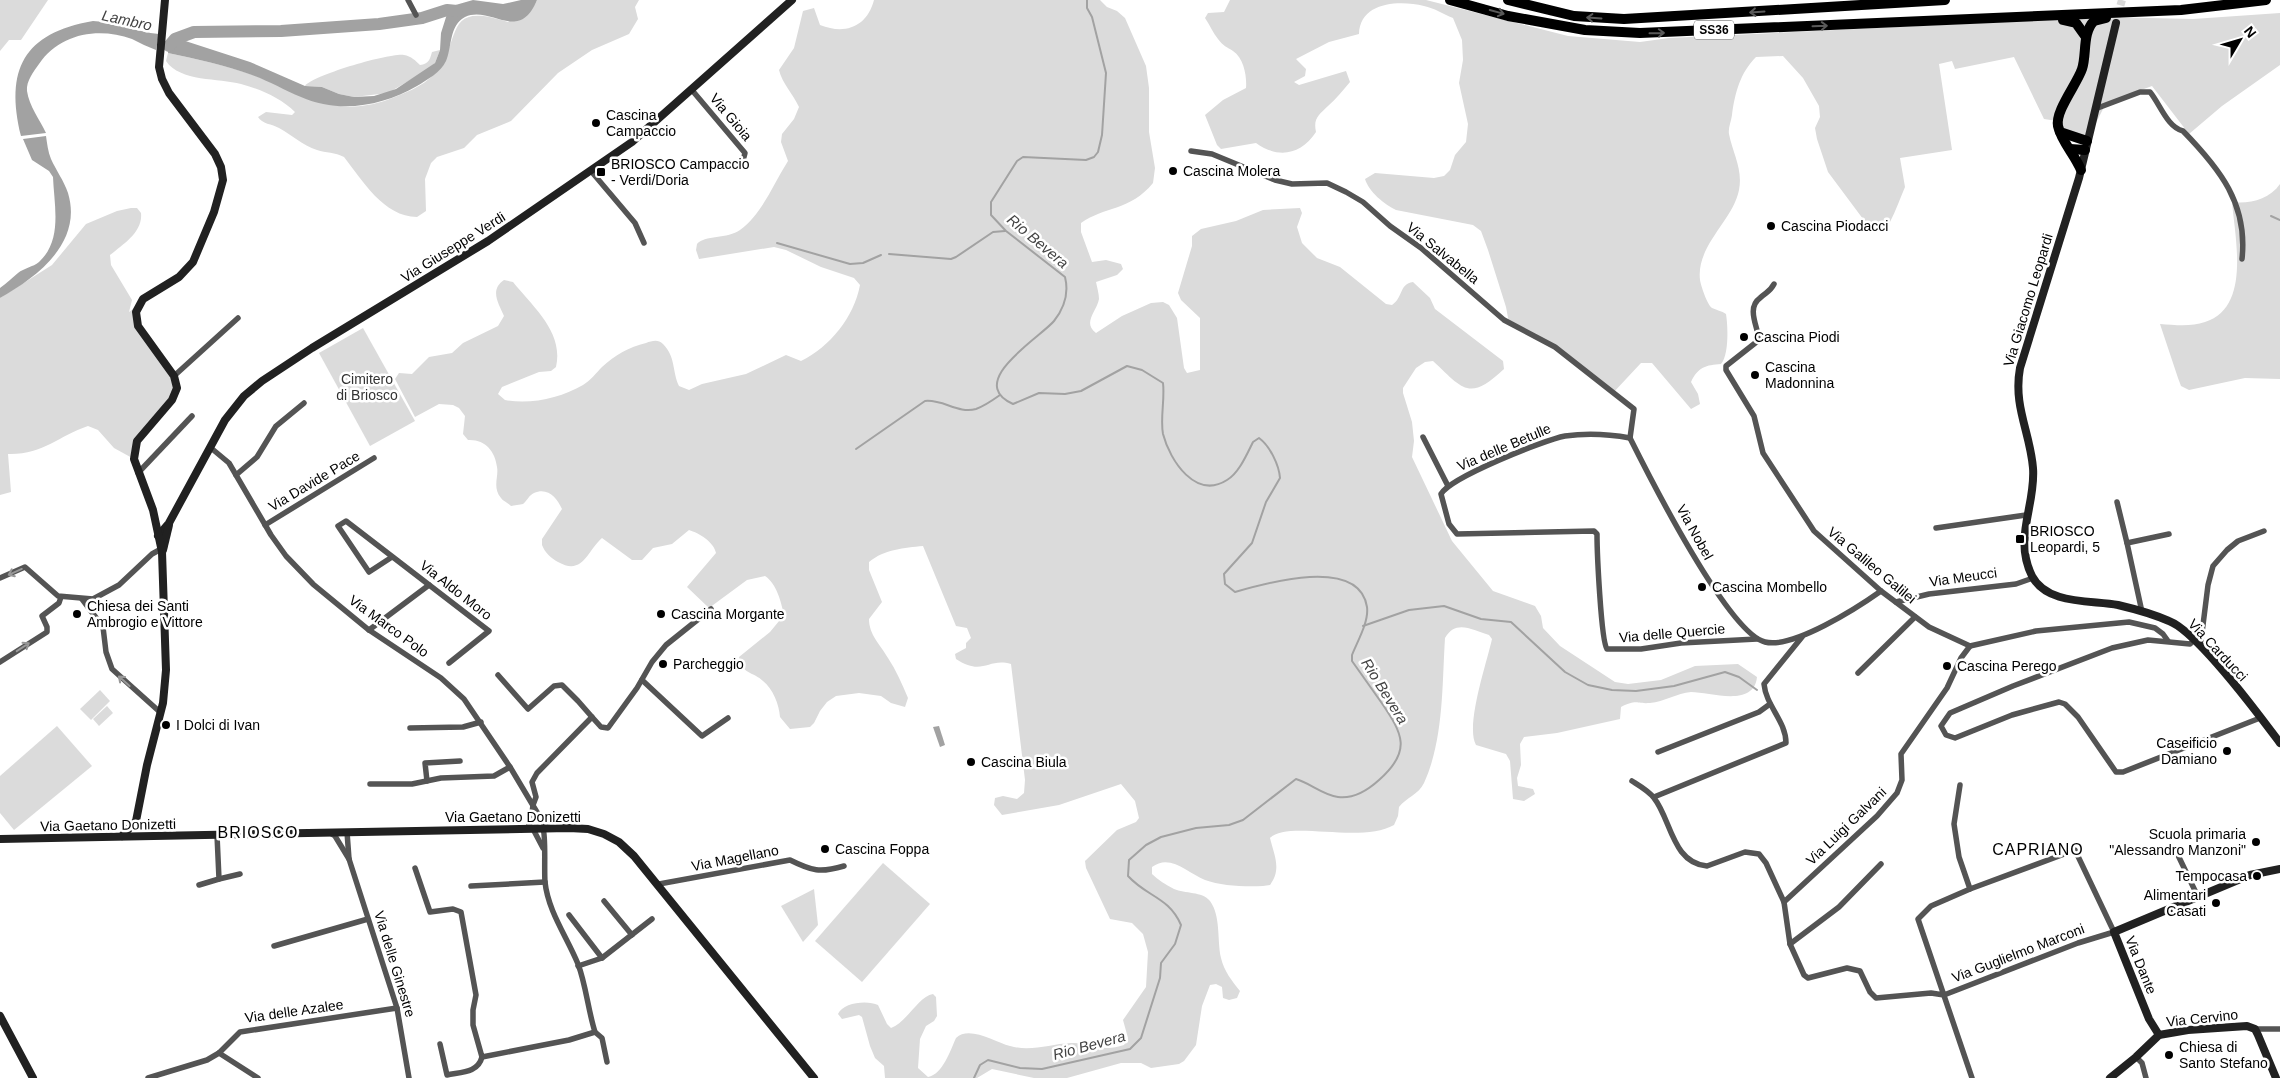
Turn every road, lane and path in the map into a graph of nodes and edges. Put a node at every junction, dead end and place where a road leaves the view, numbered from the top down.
1 (165, 0) edge
2 (408, 0) edge
3 (792, 0) edge
4 (1450, 0) edge
5 (1508, 0) edge
6 (1945, 0) edge
7 (2266, 0) edge
8 (2196, 9) junction
9 (416, 15) dead end
10 (1981, 20) junction
11 (2116, 23) tunnel mouth
12 (2086, 36) junction
13 (691, 89) junction
14 (2095, 109) junction
15 (2060, 132) junction
16 (2086, 146) junction
17 (2070, 149) junction
18 (1191, 151) dead end
19 (742, 164) dead end
20 (591, 171) junction
21 (2080, 174) junction
22 (644, 243) dead end
23 (2242, 259) dead end
24 (1774, 284) dead end
25 (238, 318) dead end
26 (174, 376) junction
27 (304, 403) dead end
28 (192, 416) dead end
29 (1423, 437) dead end
30 (1630, 438) junction
31 (211, 448) junction
32 (374, 458) dead end
33 (138, 474) junction
34 (236, 475) junction
35 (1448, 486) junction
36 (2117, 502) dead end
37 (2026, 515) junction
38 (169, 523) junction
39 (265, 525) junction
40 (1936, 528) dead end
41 (2264, 531) dead end
42 (2169, 534) dead end
43 (158, 536) junction
44 (2126, 544) junction
45 (162, 550) junction
46 (392, 557) junction
47 (0, 578) edge
48 (2033, 578) junction
49 (429, 585) junction
50 (1881, 591) junction
51 (64, 598) junction
52 (82, 599) junction
53 (1896, 602) junction
54 (711, 609) dead end
55 (2142, 612) junction
56 (1915, 617) junction
57 (369, 630) junction
58 (2186, 631) junction
59 (1802, 637) junction
60 (1757, 639) junction
61 (2194, 640) junction
62 (2168, 641) junction
63 (1970, 646) junction
64 (0, 662) edge
65 (449, 663) dead end
66 (1858, 673) dead end
67 (498, 675) dead end
68 (642, 680) junction
69 (1770, 704) junction
70 (161, 713) junction
71 (592, 717) junction
72 (728, 718) dead end
73 (2260, 718) junction
74 (481, 722) junction
75 (410, 728) dead end
76 (2280, 743) edge
77 (1658, 752) dead end
78 (460, 761) dead end
79 (510, 767) junction
80 (427, 781) junction
81 (1632, 781) dead end
82 (370, 784) dead end
83 (1960, 785) dead end
84 (1654, 797) junction
85 (533, 804) junction
86 (136, 821) junction
87 (530, 829) junction
88 (545, 829) junction
89 (327, 832) junction
90 (347, 832) junction
91 (217, 835) junction
92 (122, 836) junction
93 (150, 836) junction
94 (0, 838) edge
95 (543, 848) junction
96 (2176, 851) dead end
97 (349, 859) junction
98 (1881, 864) dead end
99 (844, 866) dead end
100 (415, 868) dead end
101 (2280, 869) edge
102 (240, 874) dead end
103 (219, 879) junction
104 (545, 882) junction
105 (659, 884) junction
106 (199, 885) dead end
107 (471, 886) dead end
108 (1970, 889) junction
109 (2198, 897) junction
110 (604, 900) dead end
111 (1784, 902) junction
112 (569, 915) dead end
113 (368, 919) junction
114 (652, 919) dead end
115 (2114, 932) junction
116 (632, 935) junction
117 (1790, 944) junction
118 (274, 946) dead end
119 (602, 958) junction
120 (578, 966) junction
121 (1944, 995) junction
122 (398, 1008) junction
123 (0, 1016) edge
124 (2, 1027) edge
125 (2255, 1029) junction
126 (2280, 1029) edge
127 (595, 1032) junction
128 (2159, 1035) junction
129 (440, 1044) dead end
130 (219, 1053) junction
131 (2136, 1057) junction
132 (482, 1058) junction
133 (607, 1062) dead end
134 (33, 1078) edge
135 (148, 1078) edge
136 (258, 1078) edge
137 (409, 1078) edge
138 (814, 1078) edge
139 (1972, 1078) edge
140 (2110, 1078) edge
141 (2146, 1078) edge
142 (2276, 1078) edge

1 - 26 street
2 - 9 street
3 - 13 street, Via Giuseppe Verdi
4 -> 10 highway, SS36
6 -> 5 highway, SS36
7 - 8 highway, SS36
8 - 10 highway, SS36
8 - 12 highway
10 - 12 highway
11 - 14 street, Via Giacomo Leopardi
12 - 15 highway
13 - 19 street, Via Gioia
13 - 20 street, Via Giuseppe Verdi
14 - 16 street, Via Giacomo Leopardi
14 - 23 street
15 - 16 highway
15 - 17 highway
16 - 17 highway
16 - 21 street, Via Giacomo Leopardi
17 - 21 highway
18 - 30 street, Via Salvabella
20 - 22 street
20 - 31 street, Via Giuseppe Verdi
21 - 37 street, Via Giacomo Leopardi
24 - 50 street, Via Galileo Galilei
25 - 26 street
26 - 33 street
27 - 34 street
28 - 33 street
29 - 35 street
30 - 35 street, Via delle Betulle
30 - 60 street, Via Nobel
31 - 34 street, Via Marco Polo
31 - 38 street, Via Giuseppe Verdi
32 - 39 street, Via Davide Pace
33 - 43 street
34 - 39 street, Via Marco Polo
35 - 60 street, Via delle Quercie
36 - 44 street
37 - 40 street
37 - 48 street, Via Giacomo Leopardi
38 - 43 street, Via Giuseppe Verdi
38 - 45 street
39 - 57 street, Via Marco Polo
41 - 61 street
42 - 44 street
43 - 45 street
44 - 55 street
45 - 52 street
45 - 70 street
46 - 46 street, Via Aldo Moro
46 - 49 street, Via Aldo Moro
51 -> 47 street
48 - 53 street, Via Meucci
48 - 55 street, Via Carducci
49 - 57 street
49 - 65 street, Via Aldo Moro
50 - 53 street, Via Galileo Galilei
50 - 59 street
51 - 52 street
64 -> 51 street
70 -> 52 street
53 - 56 street, Via Galileo Galilei
54 - 68 street
55 - 58 street, Via Carducci
56 - 63 street, Via Galileo Galilei
56 - 66 street
57 - 74 street, Via Marco Polo
58 - 61 street, Via Carducci
58 - 62 street
59 - 60 street
59 - 69 street
61 - 62 street
61 - 73 street, Via Carducci
62 - 63 street
62 - 73 street
63 - 111 street, Via Luigi Galvani
67 - 71 street
68 - 71 street
68 - 72 street
69 - 77 street
69 - 84 street
70 - 86 street
71 - 85 street
73 - 76 street, Via Carducci
74 - 75 street
74 - 79 street, Via Marco Polo
78 - 80 street
79 - 80 street
79 - 85 street, Via Marco Polo
80 - 82 street
81 - 84 street
83 - 108 street
84 - 111 street
85 - 87 street
85 - 88 street, Via Marco Polo
86 - 92 street
86 - 93 street
87 - 88 street, Via Gaetano Donizetti
87 - 90 street, Via Gaetano Donizetti
87 - 95 street
88 - 95 street
88 - 105 street, Via Gaetano Donizetti
89 - 90 street, Via Gaetano Donizetti
89 - 91 street, Via Gaetano Donizetti
89 - 97 street, Via delle Ginestre
90 - 97 street, Via delle Ginestre
91 - 93 street, Via Gaetano Donizetti
91 - 103 street
92 - 93 street, Via Gaetano Donizetti
92 - 94 street, Via Gaetano Donizetti
95 - 104 street
96 - 109 street
97 - 113 street, Via delle Ginestre
98 - 117 street
99 - 105 street, Via Magellano
100 - 132 street
101 - 109 street
102 - 103 street
103 - 106 street
104 - 107 street
104 - 120 street
105 - 138 street, Via Gaetano Donizetti
108 - 115 street
108 - 121 street
109 - 115 street
110 - 116 street
111 - 117 street
112 - 119 street
113 - 118 street
113 - 122 street, Via delle Ginestre
114 - 116 street
115 - 121 street, Via Guglielmo Marconi
115 - 128 street, Via Dante
116 - 119 street
117 - 121 street, Via Guglielmo Marconi
119 - 120 street
120 - 127 street
121 - 139 street
122 - 130 street, Via delle Azalee
122 - 137 street, Via delle Ginestre
123 - 124 street
124 - 134 street
125 - 126 street
125 - 128 street, Via Cervino
125 - 142 street, Via Cervino
127 - 132 street
127 - 133 street
128 - 131 street, Via Cervino
129 - 132 street
130 - 135 street, Via delle Azalee
130 - 136 street
131 - 140 street, Via Cervino
131 - 141 street

